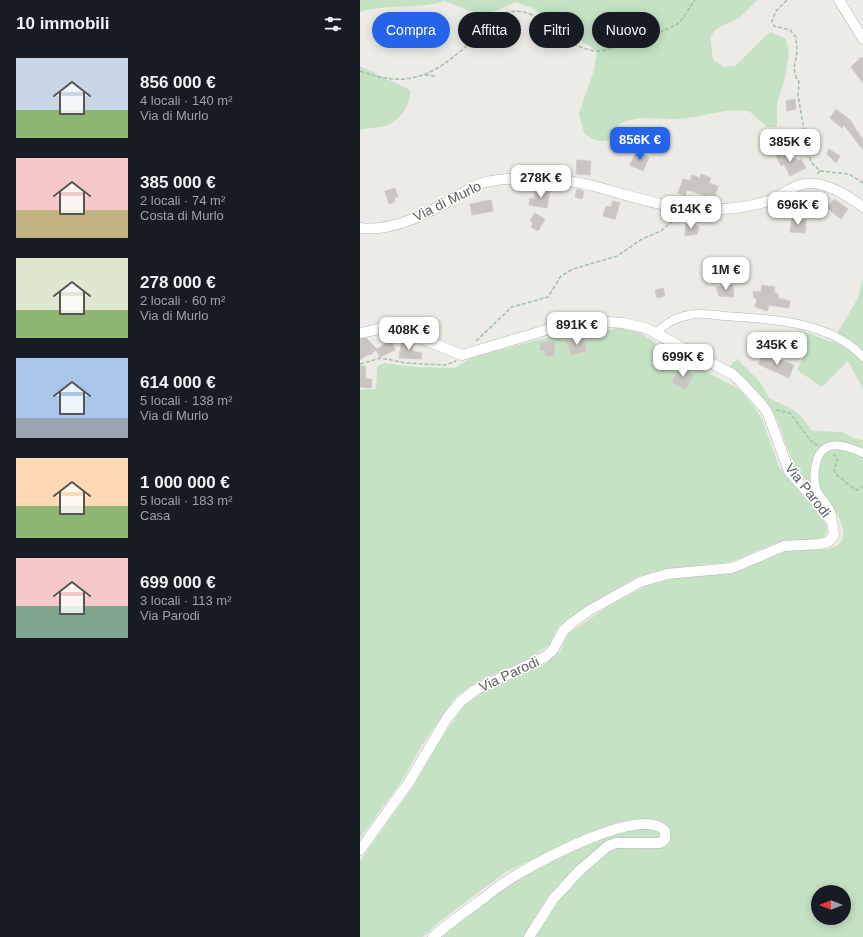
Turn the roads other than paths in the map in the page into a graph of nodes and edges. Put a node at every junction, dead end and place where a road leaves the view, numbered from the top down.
1 (839, 0) edge
2 (863, 39) edge
3 (863, 208) edge
4 (360, 228) edge
5 (360, 333) edge
6 (655, 334) junction
7 (863, 357) edge
8 (863, 453) edge
9 (832, 522) junction
10 (360, 850) edge
11 (433, 937) edge
12 (529, 937) edge

1 - 2 street
3 - 4 street, Via di Murlo
5 - 6 street, Via Parodi
6 - 7 street
6 - 9 street, Via Parodi
8 - 9 street
9 - 10 street, Via Parodi
11 - 12 street

